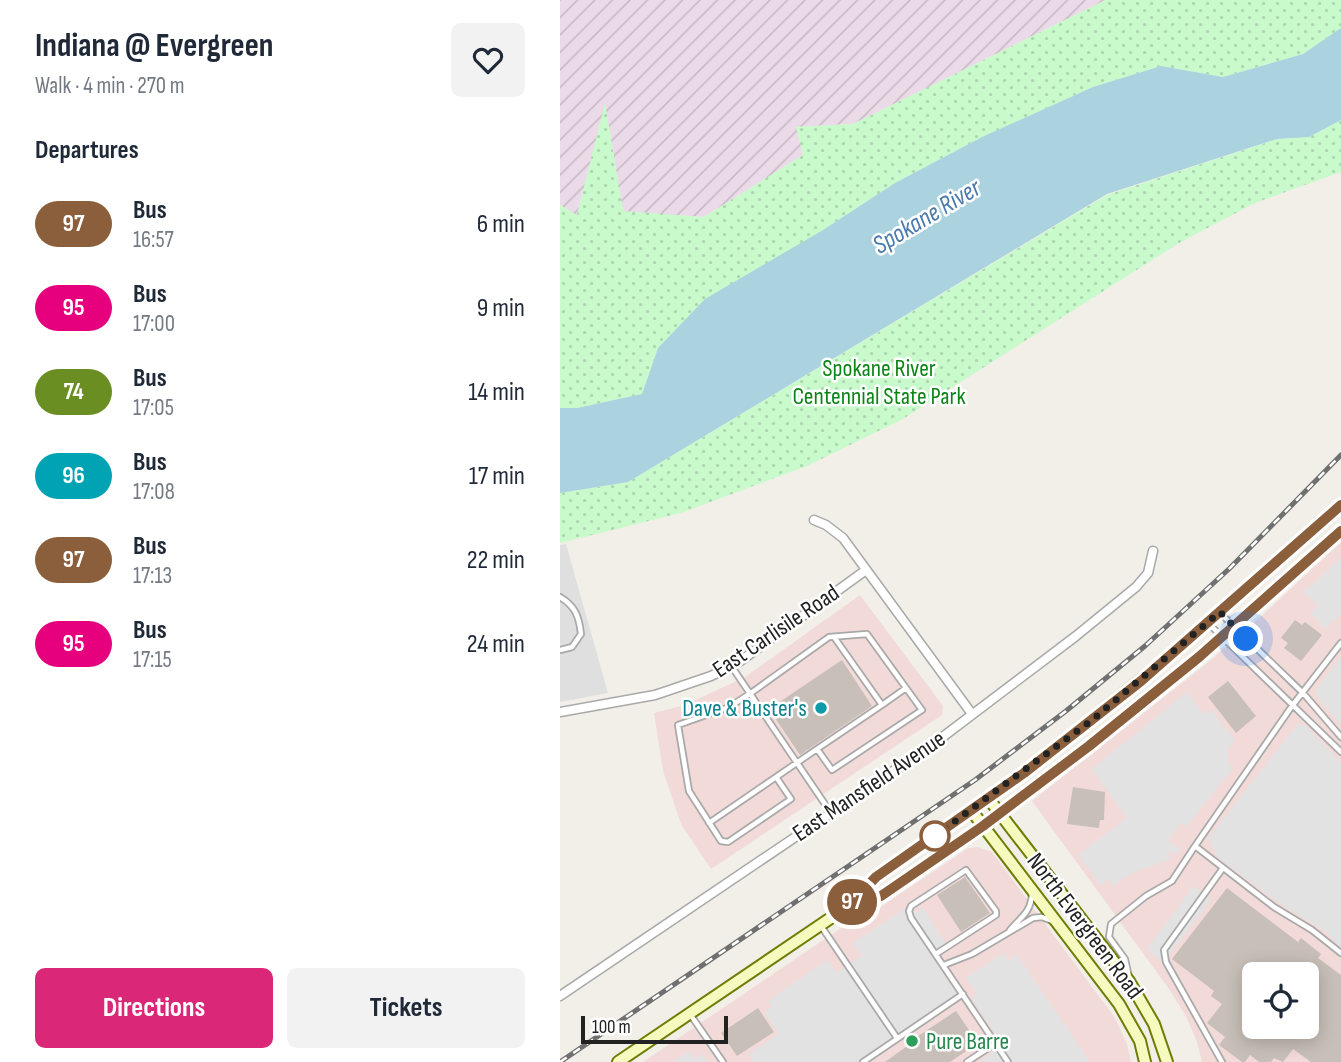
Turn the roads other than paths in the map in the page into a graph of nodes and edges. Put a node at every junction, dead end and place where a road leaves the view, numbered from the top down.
1 (1341, 505) edge
2 (814, 520) dead end
3 (1341, 531) edge
4 (1153, 551) dead end
5 (866, 570) junction
6 (560, 597) edge
7 (1220, 612) junction
8 (1208, 623) junction
9 (1234, 626) junction
10 (834, 637) junction
11 (1222, 638) junction
12 (1341, 643) edge
13 (560, 650) edge
14 (731, 666) junction
15 (906, 688) junction
16 (1303, 692) junction
17 (751, 693) junction
18 (882, 705) junction
19 (1292, 706) junction
20 (560, 712) edge
21 (972, 714) junction
22 (1341, 737) edge
23 (817, 749) junction
24 (1341, 752) edge
25 (798, 762) junction
26 (776, 777) junction
27 (988, 798) junction
28 (971, 810) junction
29 (831, 813) junction
30 (1000, 813) junction
31 (709, 822) junction
32 (983, 826) junction
33 (1195, 846) junction
34 (1223, 868) junction
35 (1032, 890) junction
36 (847, 907) junction
37 (1056, 922) junction
38 (821, 925) junction
39 (1010, 930) junction
40 (1341, 953) edge
41 (936, 954) junction
42 (944, 965) junction
43 (1129, 981) junction
44 (963, 994) junction
45 (560, 996) edge
46 (690, 1013) junction
47 (897, 1038) junction
48 (996, 1044) junction
49 (618, 1062) edge
50 (723, 1062) edge
51 (863, 1062) edge
52 (967, 1062) edge
53 (1008, 1062) edge
54 (1145, 1062) edge
55 (1167, 1062) edge
56 (1222, 1062) edge

1 - 7 main road
2 - 5 street
3 - 9 main road
4 - 21 street, East Mansfield Avenue
5 - 14 street, East Carlisile Road
5 - 21 street
6 - 13 lane
7 - 8 main road
7 - 9 lane
8 - 11 lane
8 - 27 main road
9 - 11 main road
9 - 16 lane
10 - 15 lane
10 - 17 lane
10 - 18 lane
11 - 19 lane
11 - 30 main road
12 - 16 lane
14 - 17 lane
14 - 20 street, East Carlisile Road
15 - 18 lane
15 - 23 lane
16 - 19 lane
16 - 22 lane
17 - 25 lane
17 - 31 lane
18 - 23 lane
19 - 24 lane
19 - 33 lane
21 - 29 street, East Mansfield Avenue
23 - 25 lane
25 - 26 lane
25 - 29 lane
26 - 31 lane
26 - 31 lane
27 - 28 main road
27 - 30 main road, North Evergreen Road
28 - 32 main road, North Evergreen Road
28 - 36 main road
29 - 45 street, East Mansfield Avenue
30 - 32 main road
30 - 43 main road, North Evergreen Road
32 - 35 main road, North Evergreen Road
32 - 36 main road
33 - 34 lane
33 - 43 lane
34 - 40 lane
34 - 56 lane
35 - 37 main road, North Evergreen Road
35 - 39 lane
36 - 38 main road
37 - 39 lane
37 - 54 main road, North Evergreen Road
38 - 46 main road
38 - 47 lane
39 - 42 lane
41 - 41 lane
41 - 42 lane
42 - 44 lane
43 - 55 main road, North Evergreen Road
44 - 47 lane
44 - 48 lane
46 - 49 main road
46 - 50 lane
47 - 51 lane
48 - 52 lane
48 - 53 lane

